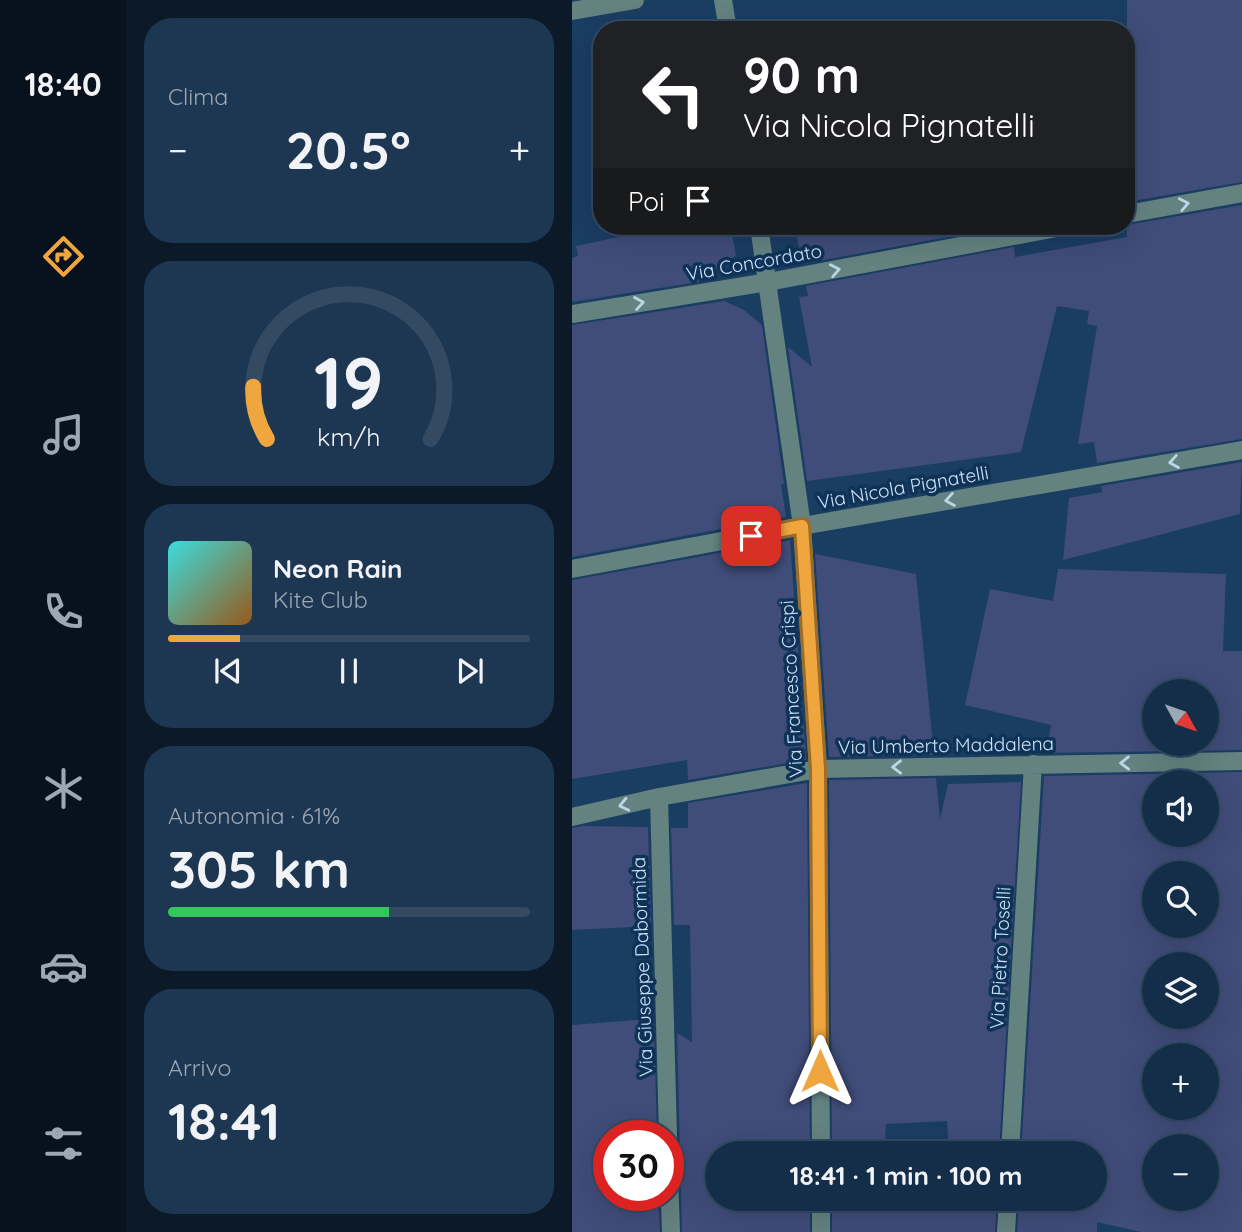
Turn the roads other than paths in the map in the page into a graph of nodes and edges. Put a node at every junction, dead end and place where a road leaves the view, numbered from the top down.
1 (634, 0) edge
2 (723, 0) edge
3 (572, 11) edge
4 (726, 21) edge
5 (1242, 193) edge
6 (1135, 213) edge
7 (760, 235) edge
8 (1019, 235) edge
9 (768, 282) junction
10 (572, 314) edge
11 (1242, 450) edge
12 (802, 526) junction
13 (572, 569) edge
14 (1242, 761) edge
15 (1033, 764) junction
16 (818, 769) junction
17 (659, 797) junction
18 (572, 817) edge
19 (668, 1120) edge
20 (820, 1141) edge
21 (1011, 1141) edge
22 (670, 1211) edge
23 (821, 1211) edge
24 (1007, 1211) edge
25 (671, 1232) edge
26 (821, 1232) edge
27 (1006, 1232) edge

1 - 3 street
2 - 4 street
6 -> 5 street
7 - 9 street, Via Francesco Crispi
9 -> 8 street, Via Concordato
10 -> 9 street, Via Concordato
9 - 12 street, Via Francesco Crispi
11 -> 12 street, Via Nicola Pignatelli
12 - 13 street, Via Nicola Pignatelli
12 - 16 street, Via Francesco Crispi
14 -> 15 street, Via Umberto Maddalena
15 -> 16 street, Via Umberto Maddalena
15 - 21 street, Via Pietro Toselli
16 - 17 street, Via Umberto Maddalena
16 - 20 street, Via Francesco Crispi
17 -> 18 street, Via Umberto Maddalena
17 - 19 street, Via Giuseppe Dabormida
22 - 25 street
23 - 26 street
24 - 27 street

